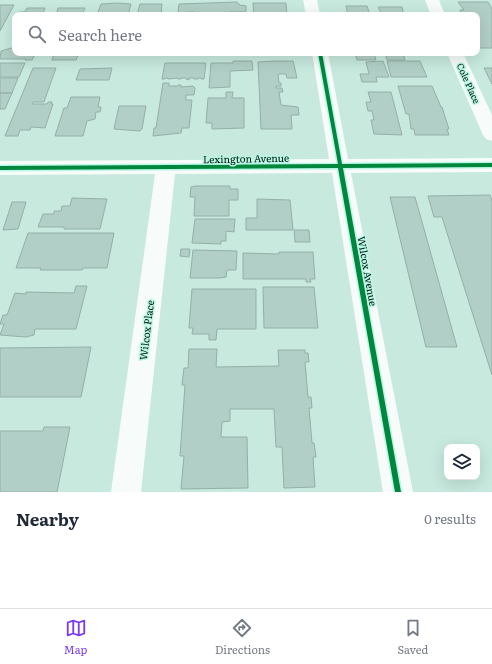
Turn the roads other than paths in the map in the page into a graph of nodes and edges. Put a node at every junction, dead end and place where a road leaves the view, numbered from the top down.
1 (310, 0) edge
2 (432, 0) edge
3 (312, 12) edge
4 (437, 12) edge
5 (321, 56) edge
6 (456, 56) edge
7 (492, 135) edge
8 (492, 165) edge
9 (340, 166) junction
10 (0, 168) edge
11 (166, 168) junction
12 (126, 492) edge
13 (398, 492) edge

1 - 3 street
2 - 4 street
5 - 9 street, Wilcox Avenue
6 - 7 street, Cole Place
8 - 9 street, Lexington Avenue
9 - 11 street, Lexington Avenue
9 - 13 street, Wilcox Avenue
10 - 11 street, Lexington Avenue
11 - 12 street, Wilcox Place

